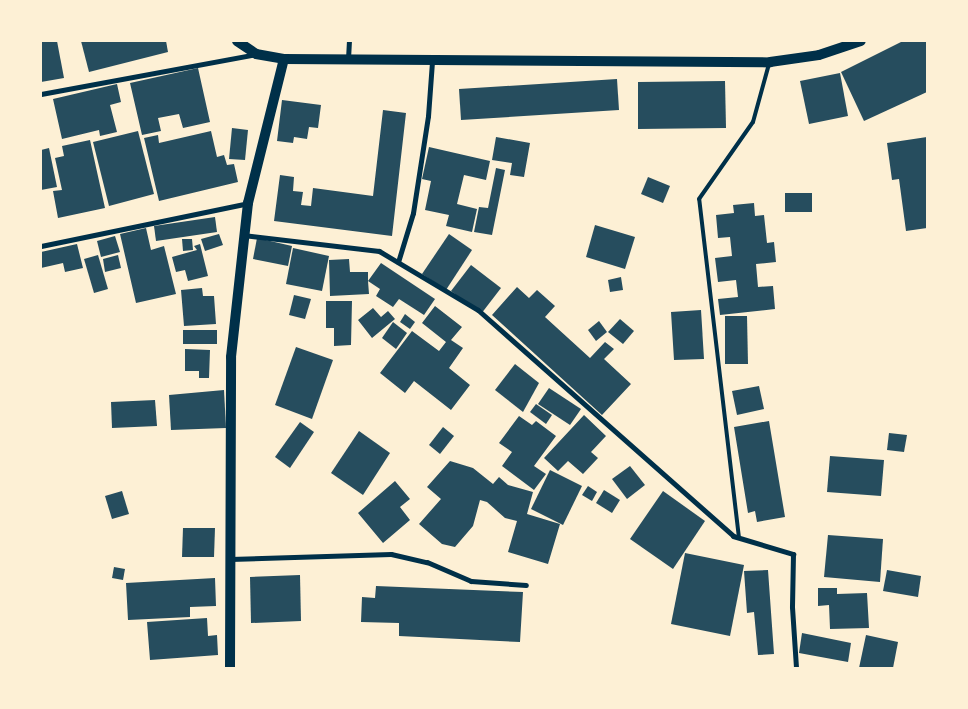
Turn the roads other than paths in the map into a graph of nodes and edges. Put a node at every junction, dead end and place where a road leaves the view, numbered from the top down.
1 (237, 41) edge
2 (348, 41) edge
3 (859, 42) edge
4 (256, 54) junction
5 (284, 59) junction
6 (348, 60) junction
7 (432, 62) junction
8 (770, 62) junction
9 (41, 94) edge
10 (248, 203) junction
11 (242, 234) junction
12 (41, 246) edge
13 (398, 262) junction
14 (739, 538) junction
15 (230, 559) junction
16 (526, 586) dead end
17 (230, 668) edge
18 (796, 668) edge

1 - 4 main road
2 - 6 street
3 - 8 main road
4 - 5 main road
4 - 9 street
5 - 6 main road
5 - 10 main road
6 - 7 main road
7 - 8 main road
7 - 13 street
8 - 14 lane
10 - 11 main road
10 - 12 street
11 - 13 street
11 - 15 main road
13 - 14 street
14 - 18 street
15 - 16 street
15 - 17 main road

